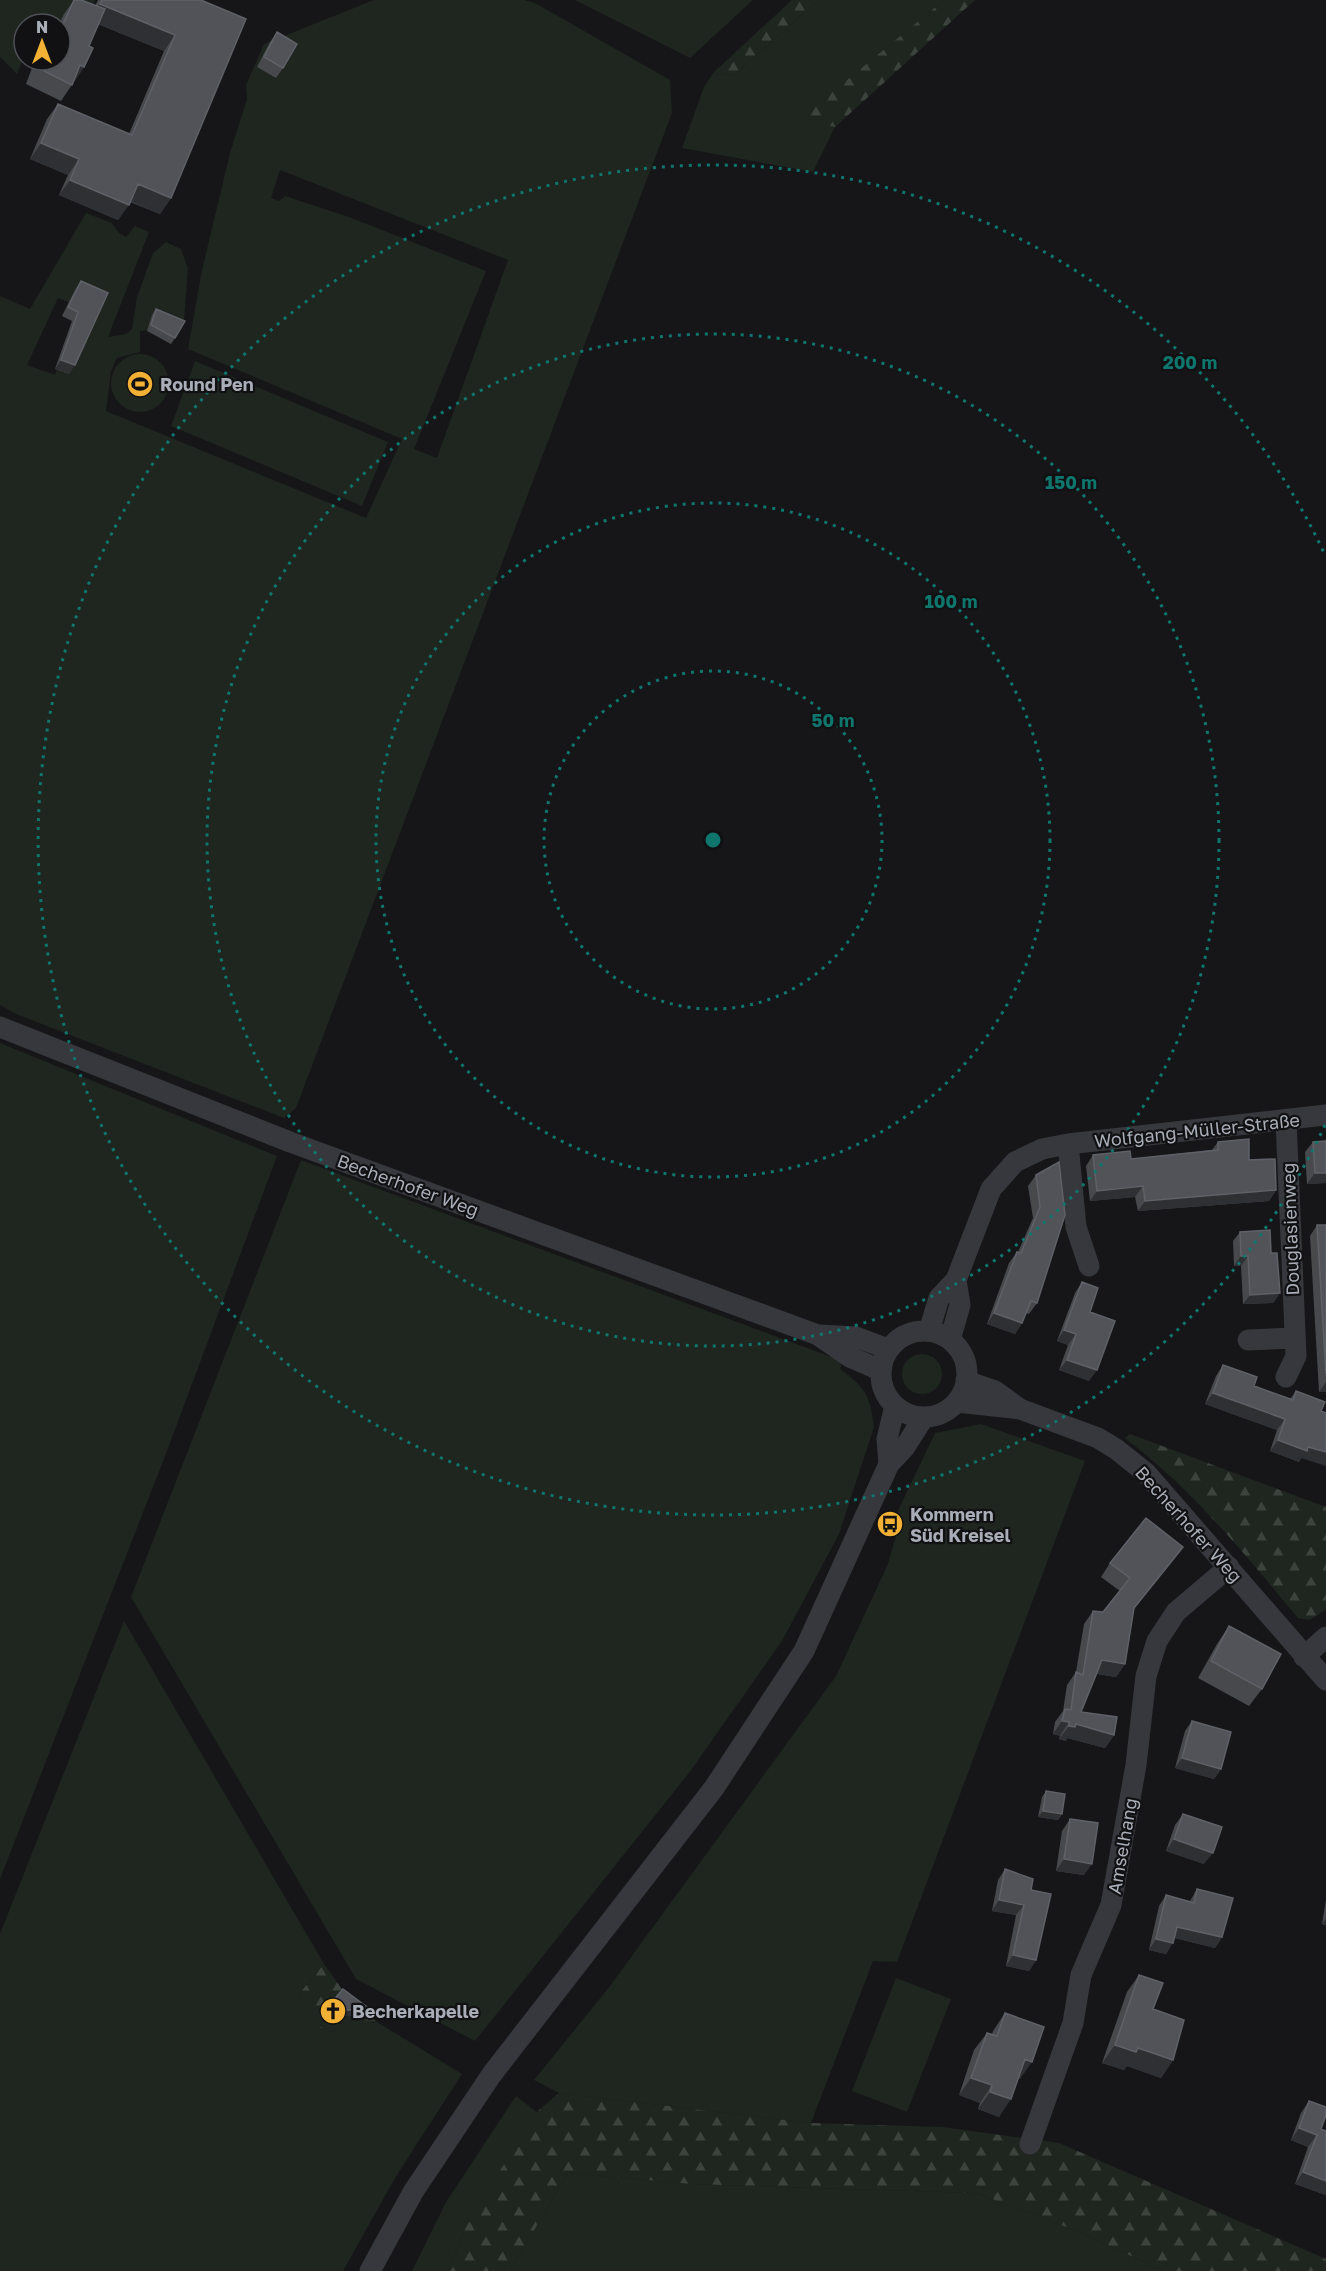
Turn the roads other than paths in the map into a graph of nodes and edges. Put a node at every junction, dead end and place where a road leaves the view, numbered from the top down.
1 (0, 1027) edge
2 (1326, 1115) edge
3 (1286, 1120) junction
4 (1068, 1144) junction
5 (1089, 1266) dead end
6 (956, 1280) junction
7 (928, 1331) junction
8 (819, 1335) junction
9 (1295, 1338) junction
10 (950, 1340) junction
11 (1248, 1340) dead end
12 (888, 1348) junction
13 (880, 1370) junction
14 (1286, 1377) dead end
15 (966, 1381) junction
16 (957, 1402) junction
17 (895, 1406) junction
18 (1020, 1409) junction
19 (924, 1417) junction
20 (889, 1464) junction
21 (1229, 1566) junction
22 (1326, 1637) edge
23 (1304, 1657) junction
24 (1326, 1680) edge
25 (1030, 2144) dead end
26 (370, 2271) edge

1 - 8 street, Becherhofer Weg
2 - 3 street, Wolfgang-Müller-Straße
3 - 4 street, Wolfgang-Müller-Straße
3 - 9 street, Douglasienweg
4 - 5 street, Wolfgang-Müller-Straße
4 - 6 street, Wolfgang-Müller-Straße
6 - 7 street, Wolfgang-Müller-Straße
6 - 10 street, Wolfgang-Müller-Straße
7 - 10 street
7 - 12 street
8 - 12 street, Becherhofer Weg
8 - 13 street, Becherhofer Weg
9 - 11 street
9 - 14 street, Douglasienweg
10 - 15 street
12 - 13 street
13 - 17 street
15 - 16 street
15 - 18 street, Becherhofer Weg
16 - 18 street, Becherhofer Weg
16 - 19 street
17 - 19 street
17 - 20 street
18 - 21 street, Becherhofer Weg
19 - 20 street
20 - 26 street
21 - 23 street, Becherhofer Weg
21 - 25 street, Amselhang
22 - 23 street
23 - 24 street, Becherhofer Weg

